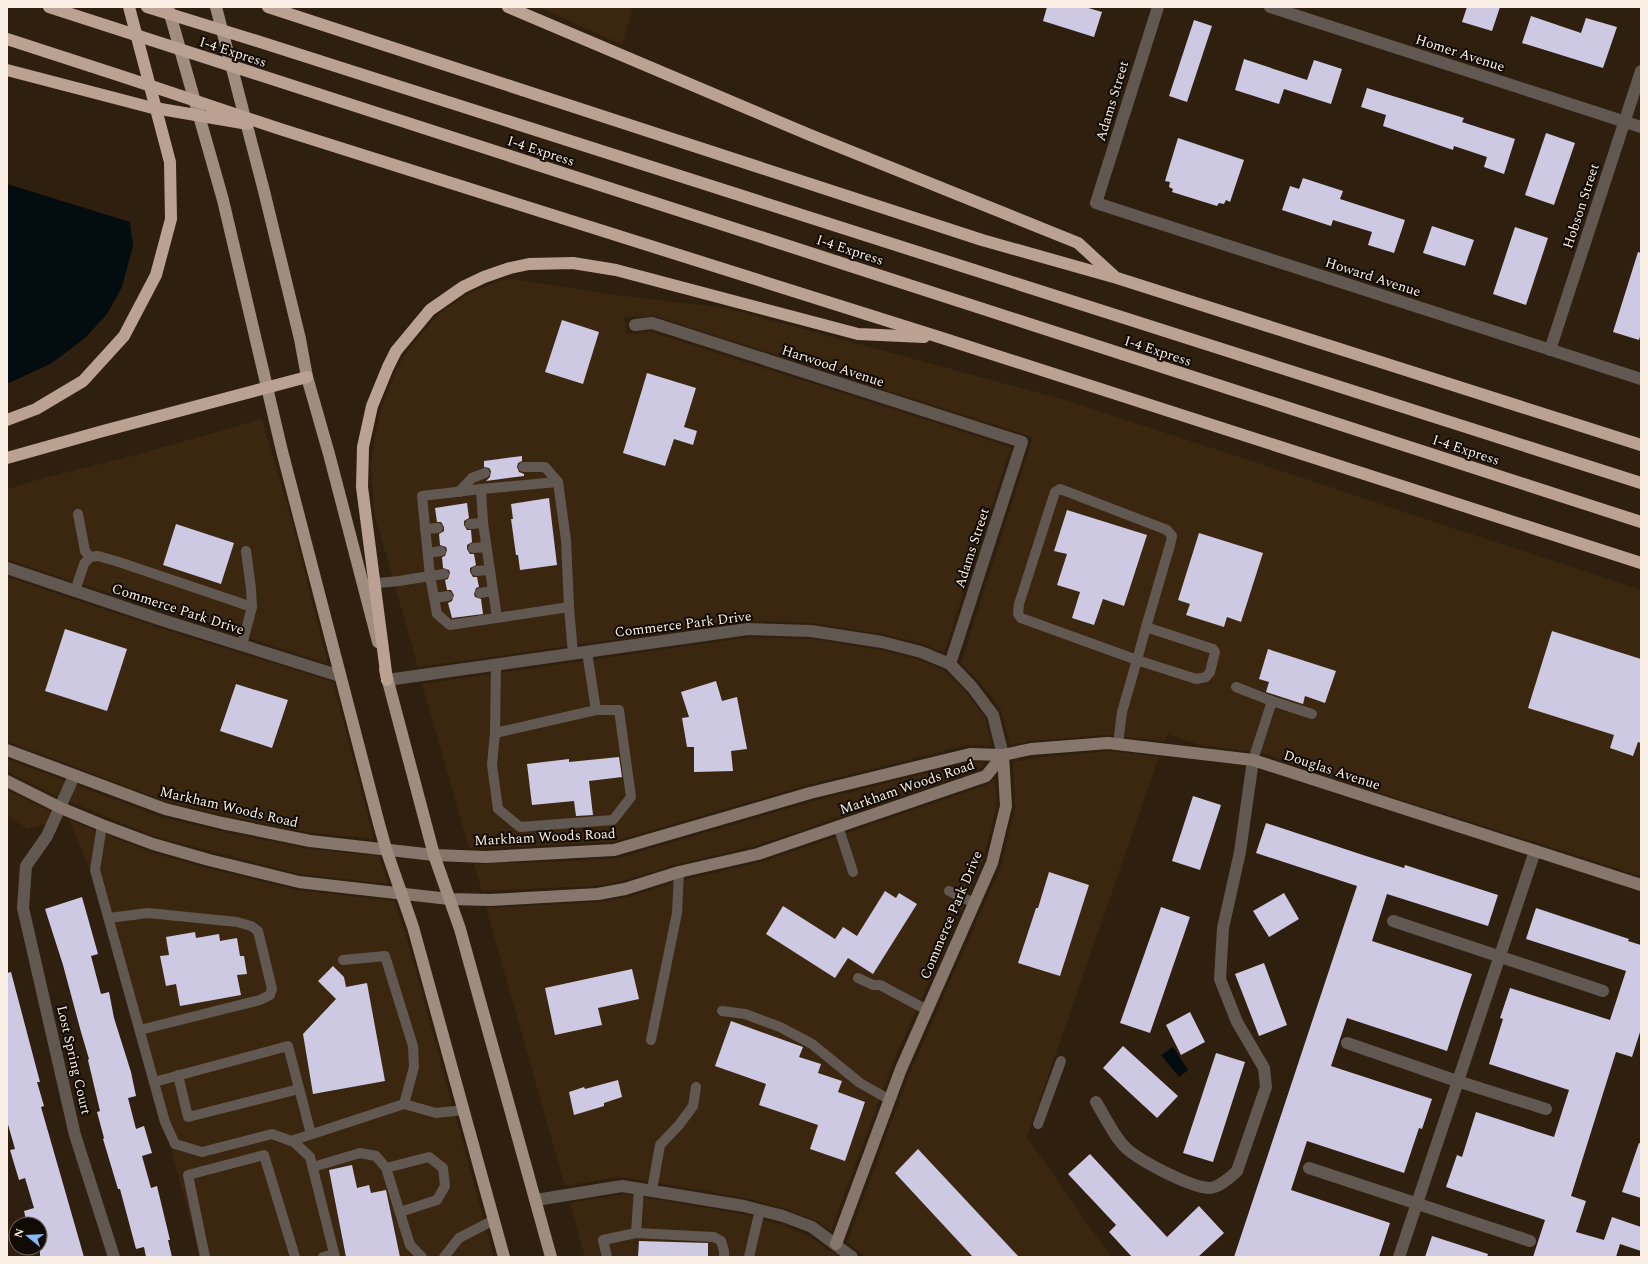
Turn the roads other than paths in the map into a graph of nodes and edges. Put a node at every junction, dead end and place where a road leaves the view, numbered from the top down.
1 (49, 7) edge
2 (129, 7) edge
3 (147, 7) edge
4 (168, 7) edge
5 (216, 7) edge
6 (268, 7) edge
7 (508, 7) edge
8 (1158, 7) edge
9 (1270, 7) edge
10 (7, 39) edge
11 (7, 70) edge
12 (1641, 71) edge
13 (1624, 122) junction
14 (1641, 127) edge
15 (280, 130) junction
16 (1096, 203) joint
17 (1117, 278) junction
18 (635, 325) dead end
19 (942, 338) junction
20 (1550, 350) junction
21 (307, 377) junction
22 (1641, 379) edge
23 (268, 388) junction
24 (7, 420) edge
25 (1022, 442) joint
26 (1641, 445) edge
27 (7, 458) edge
28 (523, 467) dead end
29 (485, 473) dead end
30 (558, 482) junction
31 (1641, 483) edge
32 (481, 489) junction
33 (459, 492) junction
34 (78, 514) dead end
35 (1641, 522) edge
36 (483, 523) junction
37 (470, 524) dead end
38 (438, 528) dead end
39 (425, 529) junction
40 (486, 547) junction
41 (473, 548) dead end
42 (246, 551) dead end
43 (441, 551) dead end
44 (428, 552) junction
45 (90, 557) junction
46 (1641, 563) edge
47 (7, 568) edge
48 (490, 570) junction
49 (476, 571) dead end
50 (444, 574) dead end
51 (430, 576) junction
52 (369, 584) junction
53 (493, 590) junction
54 (75, 591) junction
55 (480, 593) dead end
56 (448, 596) dead end
57 (434, 598) junction
58 (252, 607) junction
59 (569, 607) junction
60 (498, 618) junction
61 (1146, 627) junction
62 (242, 645) junction
63 (587, 652) junction
64 (573, 654) junction
65 (1137, 660) junction
66 (950, 664) junction
67 (496, 665) junction
68 (340, 676) junction
69 (387, 680) junction
70 (1236, 687) dead end
71 (1272, 701) junction
72 (596, 710) junction
73 (1312, 714) dead end
74 (495, 733) junction
75 (1118, 744) junction
76 (7, 750) edge
77 (1003, 754) junction
78 (1253, 760) junction
79 (74, 776) junction
80 (7, 780) edge
81 (61, 808) junction
82 (102, 825) junction
83 (838, 826) junction
84 (386, 849) junction
85 (1535, 851) junction
86 (434, 855) junction
87 (679, 872) junction
88 (853, 872) dead end
89 (1641, 885) edge
90 (949, 891) dead end
91 (401, 893) junction
92 (449, 899) junction
93 (974, 903) junction
94 (109, 918) junction
95 (1393, 921) dead end
96 (1500, 956) junction
97 (343, 960) dead end
98 (858, 978) dead end
99 (1603, 991) dead end
100 (927, 1010) junction
101 (722, 1011) dead end
102 (140, 1030) junction
103 (651, 1040) dead end
104 (1347, 1043) dead end
105 (1061, 1061) dead end
106 (178, 1075) junction
107 (1457, 1081) junction
108 (154, 1082) junction
109 (696, 1087) dead end
110 (299, 1090) junction
111 (890, 1100) junction
112 (1096, 1102) dead end
113 (404, 1104) junction
114 (1546, 1109) dead end
115 (464, 1110) junction
116 (1038, 1124) dead end
117 (311, 1134) junction
118 (291, 1141) junction
119 (313, 1167) junction
120 (386, 1168) junction
121 (1308, 1168) dead end
122 (639, 1188) junction
123 (652, 1190) junction
124 (536, 1200) junction
125 (1416, 1204) junction
126 (760, 1210) junction
127 (400, 1212) junction
128 (494, 1220) junction
129 (636, 1233) junction
130 (1530, 1241) dead end
131 (836, 1244) junction
132 (334, 1256) edge
133 (114, 1257) edge
134 (205, 1257) edge
135 (295, 1257) edge
136 (323, 1257) edge
137 (422, 1257) edge
138 (444, 1257) edge
139 (504, 1257) edge
140 (551, 1257) edge
141 (607, 1257) edge
142 (724, 1257) edge
143 (749, 1257) edge
144 (851, 1257) edge
145 (1399, 1257) edge

1 - 35 highway, I-4 Express
2 - 24 highway
3 - 31 highway, I-4 Express
4 - 23 main road
5 - 21 main road
6 - 17 highway
7 - 17 highway
8 - 16 street, Adams Street
9 - 13 street, Homer Avenue
10 - 15 highway
11 - 15 highway
12 - 13 street, Hobson Street
13 - 14 street, Homer Avenue
13 - 20 street, Hobson Street
15 - 19 highway
16 - 20 street, Howard Avenue
17 - 26 highway
18 - 25 street, Harwood Avenue
19 - 46 highway
19 - 52 highway
20 - 22 street, Howard Avenue
21 - 23 highway
21 - 52 main road
23 - 27 highway
23 - 68 main road
25 - 66 street, Adams Street
28 - 30 lane
29 - 33 lane
30 - 32 lane
30 - 59 lane
32 - 33 lane
32 - 36 lane
33 - 39 lane
34 - 45 lane
36 - 37 lane
36 - 40 lane
38 - 39 lane
39 - 44 lane
40 - 41 lane
40 - 48 lane
42 - 58 lane
43 - 44 lane
44 - 51 lane
45 - 54 lane
45 - 58 lane
47 - 54 street, Commerce Park Drive
48 - 49 lane
48 - 53 lane
50 - 51 lane
51 - 52 lane
51 - 57 lane
52 - 69 highway
53 - 55 lane
53 - 60 lane
54 - 62 street, Commerce Park Drive
56 - 57 lane
57 - 60 lane
58 - 62 lane
59 - 60 lane
59 - 64 lane
61 - 65 lane
61 - 65 lane
61 - 65 lane
62 - 68 street, Commerce Park Drive
63 - 64 street, Commerce Park Drive
63 - 66 street, Commerce Park Drive
63 - 72 lane
64 - 67 street, Commerce Park Drive
65 - 75 lane
66 - 77 street, Commerce Park Drive
67 - 69 street, Commerce Park Drive
67 - 74 lane
68 - 84 main road
69 - 86 main road
70 - 71 lane
71 - 73 lane
71 - 78 lane
72 - 74 lane
72 - 74 lane
75 - 77 main road, Douglas Avenue
75 - 78 main road, Douglas Avenue
76 - 79 main road, Markham Woods Road
77 - 83 main road, Markham Woods Road
77 - 86 main road, Markham Woods Road
77 - 93 main road, Commerce Park Drive
78 - 85 main road, Douglas Avenue
78 - 112 street
79 - 81 street
79 - 84 main road, Markham Woods Road
80 - 81 main road, Markham Woods Road
81 - 82 main road, Markham Woods Road
81 - 133 street, Lost Spring Court
82 - 91 main road, Markham Woods Road
82 - 94 lane
83 - 87 main road, Markham Woods Road
83 - 88 lane
84 - 86 main road, Markham Woods Road
84 - 91 main road
85 - 89 main road, Douglas Avenue
85 - 96 street
86 - 92 main road
87 - 92 main road, Markham Woods Road
87 - 103 lane
90 - 93 lane
91 - 92 main road, Markham Woods Road
91 - 115 main road
92 - 124 main road
93 - 100 main road, Commerce Park Drive
94 - 102 lane
94 - 102 lane
95 - 96 street
96 - 99 street
96 - 107 street
97 - 113 lane
98 - 100 lane
100 - 111 main road, Commerce Park Drive
101 - 111 lane
102 - 108 lane
104 - 107 street
105 - 116 lane
106 - 108 lane
106 - 110 lane
106 - 110 lane
107 - 114 street
107 - 125 street
108 - 118 lane
109 - 123 lane
110 - 117 lane
111 - 131 main road, Commerce Park Drive
113 - 115 lane
113 - 117 lane
115 - 128 main road
117 - 118 lane
118 - 119 lane
119 - 120 lane
119 - 132 lane
120 - 127 lane
120 - 127 lane
121 - 125 street
122 - 123 street
122 - 124 street
122 - 129 lane
123 - 126 street
124 - 140 main road
125 - 130 street
125 - 145 street
126 - 131 street
126 - 143 lane
127 - 137 lane
128 - 138 lane
128 - 139 main road
129 - 141 lane
129 - 142 lane
131 - 144 street
132 - 136 lane
134 - 135 lane

